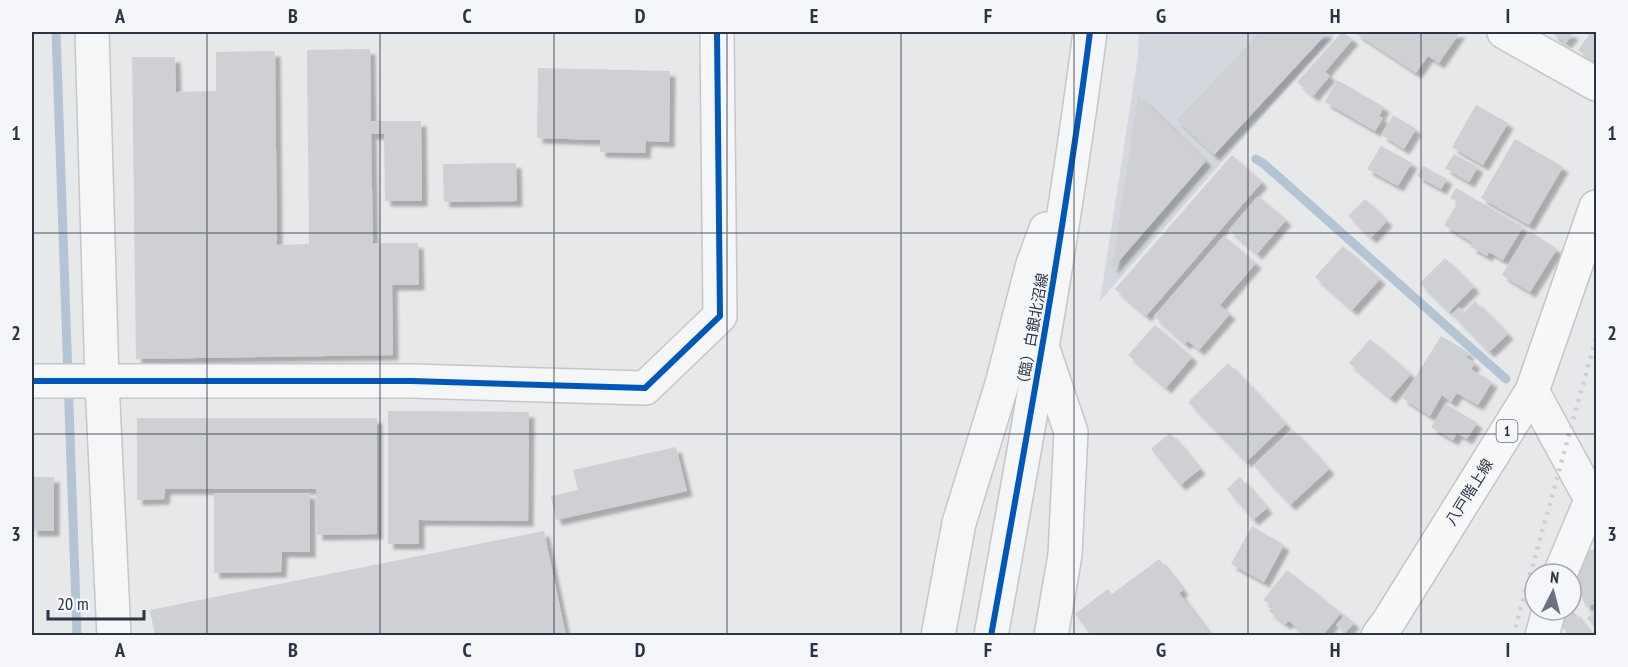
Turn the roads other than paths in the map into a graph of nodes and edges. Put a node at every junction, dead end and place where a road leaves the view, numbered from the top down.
1 (92, 32) edge
2 (717, 32) edge
3 (1090, 32) edge
4 (1504, 32) edge
5 (1596, 84) edge
6 (1075, 149) junction
7 (1596, 207) edge
8 (1042, 347) junction
9 (32, 381) edge
10 (102, 382) junction
11 (1532, 391) junction
12 (1588, 492) edge
13 (1564, 562) edge
14 (114, 636) edge
15 (938, 636) edge
16 (991, 636) edge
17 (1051, 636) edge
18 (1378, 636) edge

1 - 10 street
2 - 10 street
3 - 6 street, （臨）白銀北沼線
4 - 5 street
6 - 8 street, （臨）白銀北沼線
6 - 15 street
7 - 11 main road, 八戸階上線 / 1
8 - 16 street, （臨）白銀北沼線
8 - 17 street
9 - 10 street
10 - 14 street
11 - 12 street
11 - 18 main road, 八戸階上線 / 1
12 - 13 street

